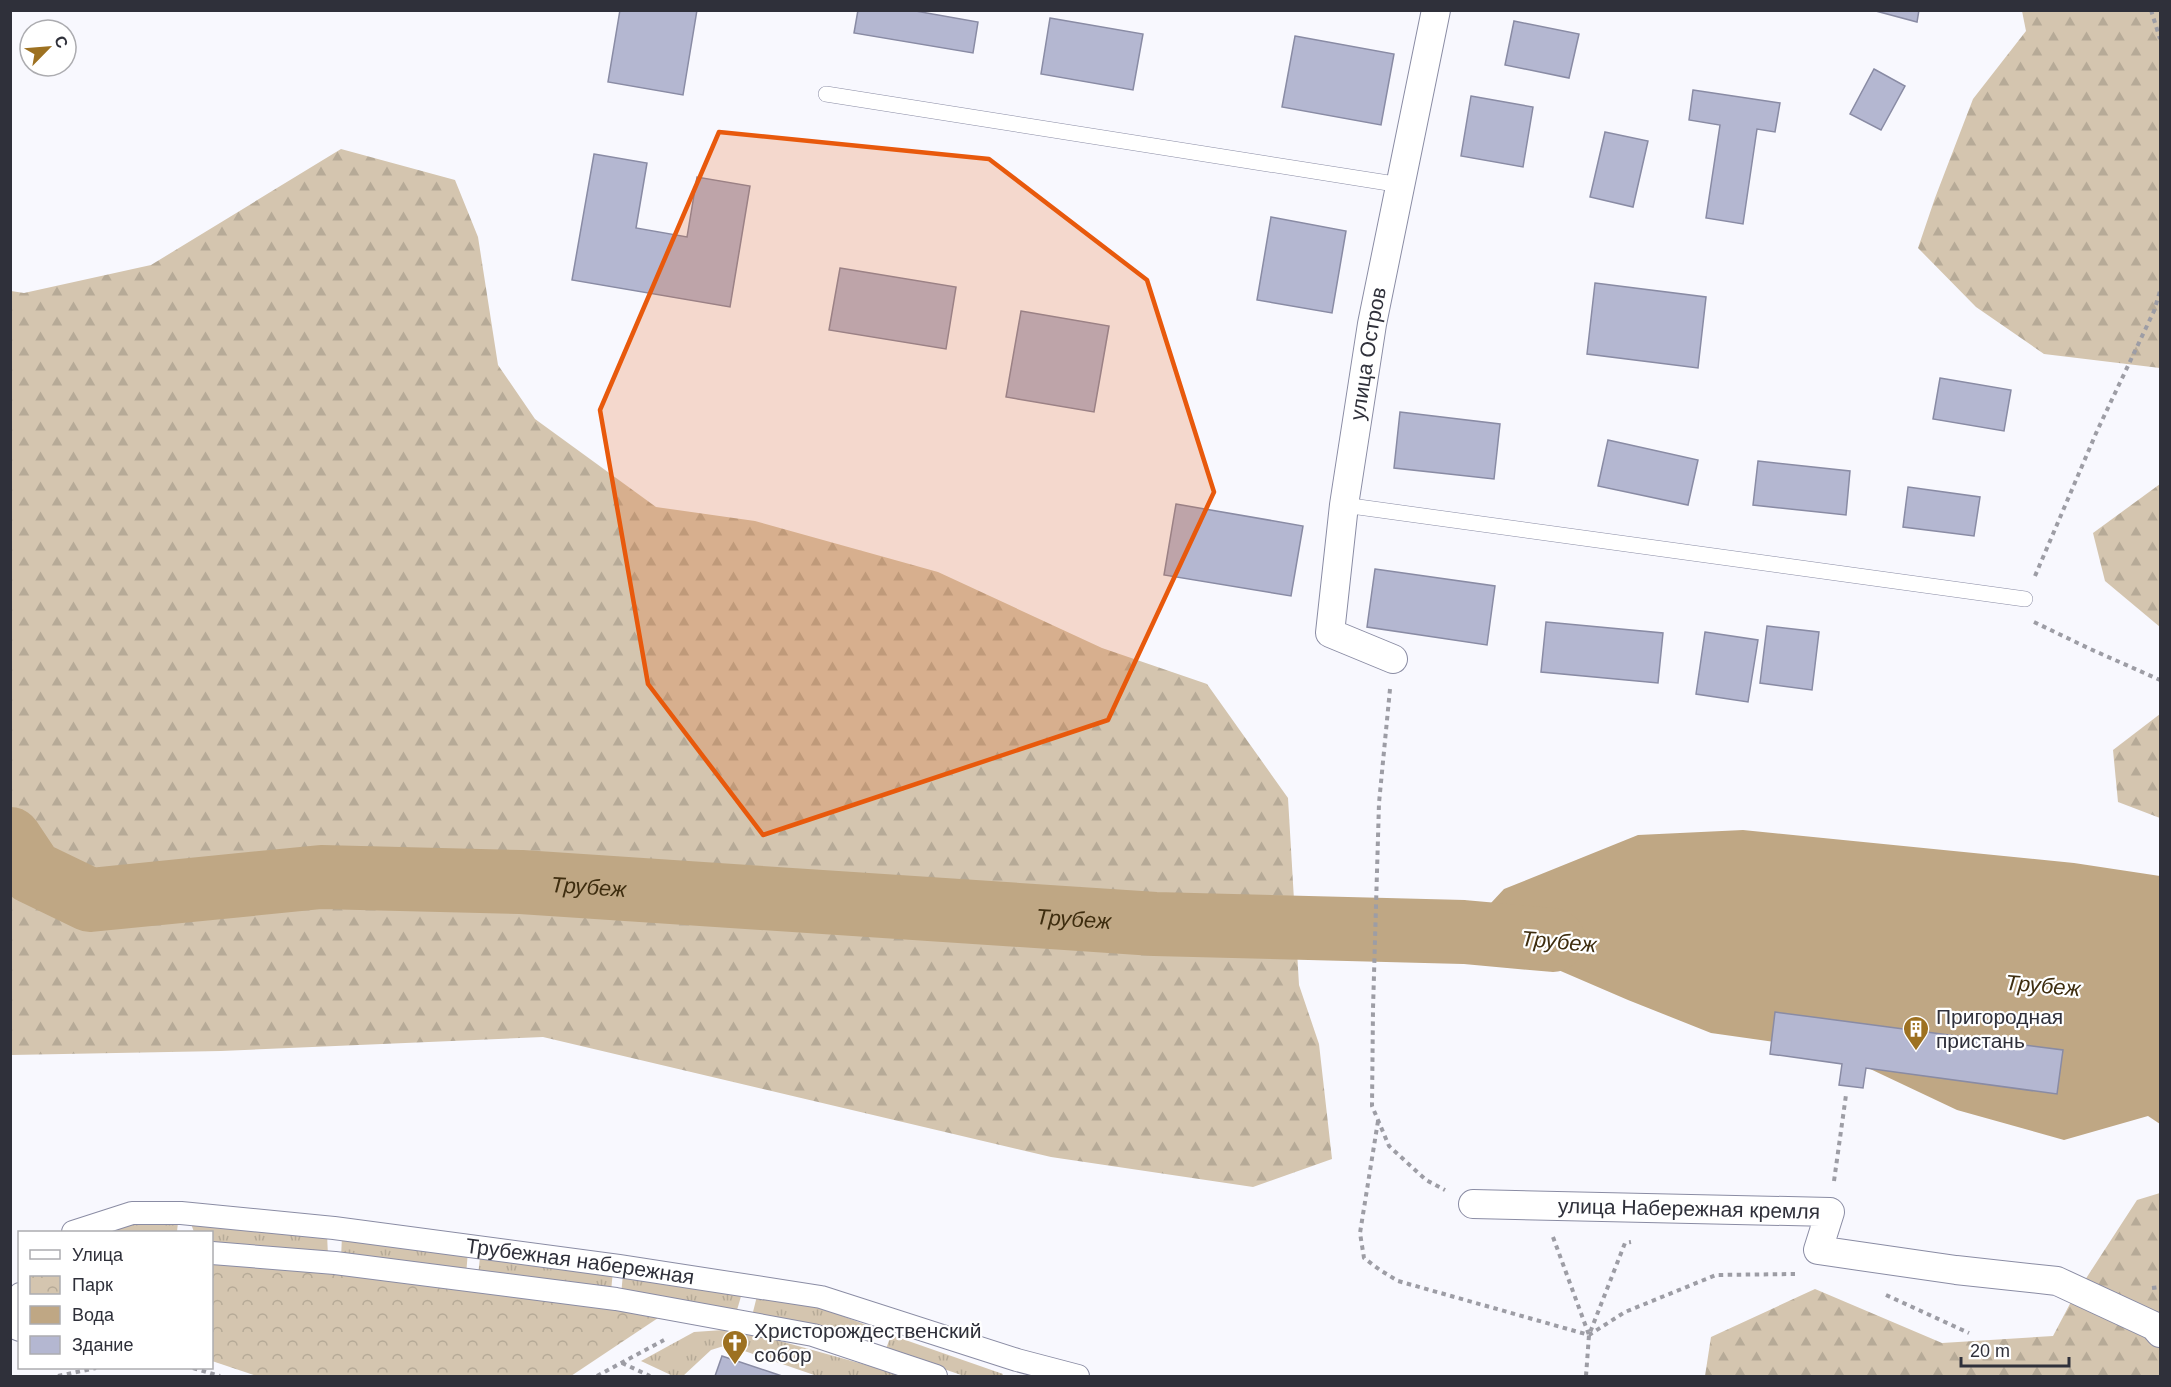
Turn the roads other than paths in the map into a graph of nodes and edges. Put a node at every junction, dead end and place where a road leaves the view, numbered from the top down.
1 (1436, 10) edge
2 (826, 94) dead end
3 (1401, 185) junction
4 (1344, 505) junction
5 (2025, 599) road end
6 (1393, 659) road end
7 (1473, 1204) dead end
8 (79, 1231) edge
9 (213, 1253) edge
10 (18, 1297) edge
11 (10, 1310) edge
12 (2160, 1333) edge
13 (936, 1377) edge
14 (1078, 1377) edge

1 - 3 street, улица Остров
2 - 3 lane
3 - 4 street, улица Остров
4 - 5 lane
4 - 6 street, улица Остров
7 - 12 street, улица Набережная кремля
8 - 14 street, Трубежная набережная
9 - 13 street, Трубежная набережная
10 - 11 street

